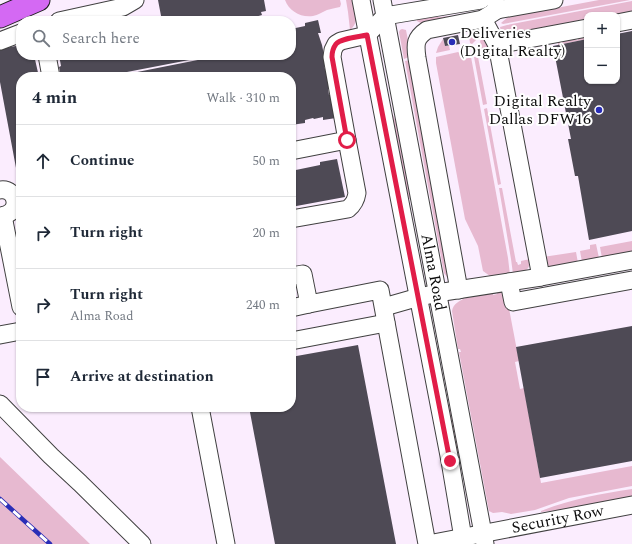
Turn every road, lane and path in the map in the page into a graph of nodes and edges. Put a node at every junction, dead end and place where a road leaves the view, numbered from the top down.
1 (39, 0) edge
2 (135, 0) edge
3 (361, 0) edge
4 (481, 0) edge
5 (554, 0) edge
6 (384, 8) edge
7 (492, 10) edge
8 (82, 16) edge
9 (0, 17) edge
10 (632, 20) edge
11 (620, 22) edge
12 (584, 29) edge
13 (16, 35) edge
14 (367, 35) junction
15 (0, 41) edge
16 (497, 45) junction
17 (48, 60) edge
18 (50, 72) edge
19 (347, 140) junction
20 (296, 150) edge
21 (0, 190) edge
22 (16, 200) edge
23 (16, 206) edge
24 (2, 216) edge
25 (296, 218) edge
26 (632, 260) edge
27 (12, 271) edge
28 (296, 275) edge
29 (541, 277) junction
30 (632, 280) edge
31 (510, 282) junction
32 (16, 287) edge
33 (459, 290) junction
34 (437, 293) junction
35 (417, 297) junction
36 (308, 304) junction
37 (296, 307) edge
38 (385, 315) junction
39 (16, 333) edge
40 (0, 335) edge
41 (296, 340) edge
42 (0, 404) edge
43 (201, 412) edge
44 (632, 505) edge
45 (484, 539) edge
46 (464, 541) edge
47 (142, 544) edge
48 (226, 544) edge
49 (427, 544) edge

1 - 9 main road
2 - 8 street
3 - 14 street, Alma Road
4 - 6 street
5 - 7 street
6 - 14 street
6 - 34 street, Alma Road
7 - 16 street
7 - 33 street
10 - 11 street
12 - 16 street
13 - 15 street
14 - 19 street
14 - 35 street, Alma Road
16 - 29 street
17 - 18 street
19 - 20 street
19 - 25 street
21 - 22 street
23 - 24 street
24 - 27 street
26 - 29 street
27 - 32 street
28 - 36 street
29 - 31 street
30 - 31 street
31 - 33 street
33 - 34 street
34 - 35 street
34 - 45 street, Alma Road
35 - 38 street
35 - 46 street, Alma Road
36 - 37 street
36 - 38 street
38 - 41 street
38 - 49 street
39 - 40 street
42 - 47 street
43 - 48 street
44 - 45 street, Security Row
45 - 46 street, Security Row
46 - 49 street, Security Row

